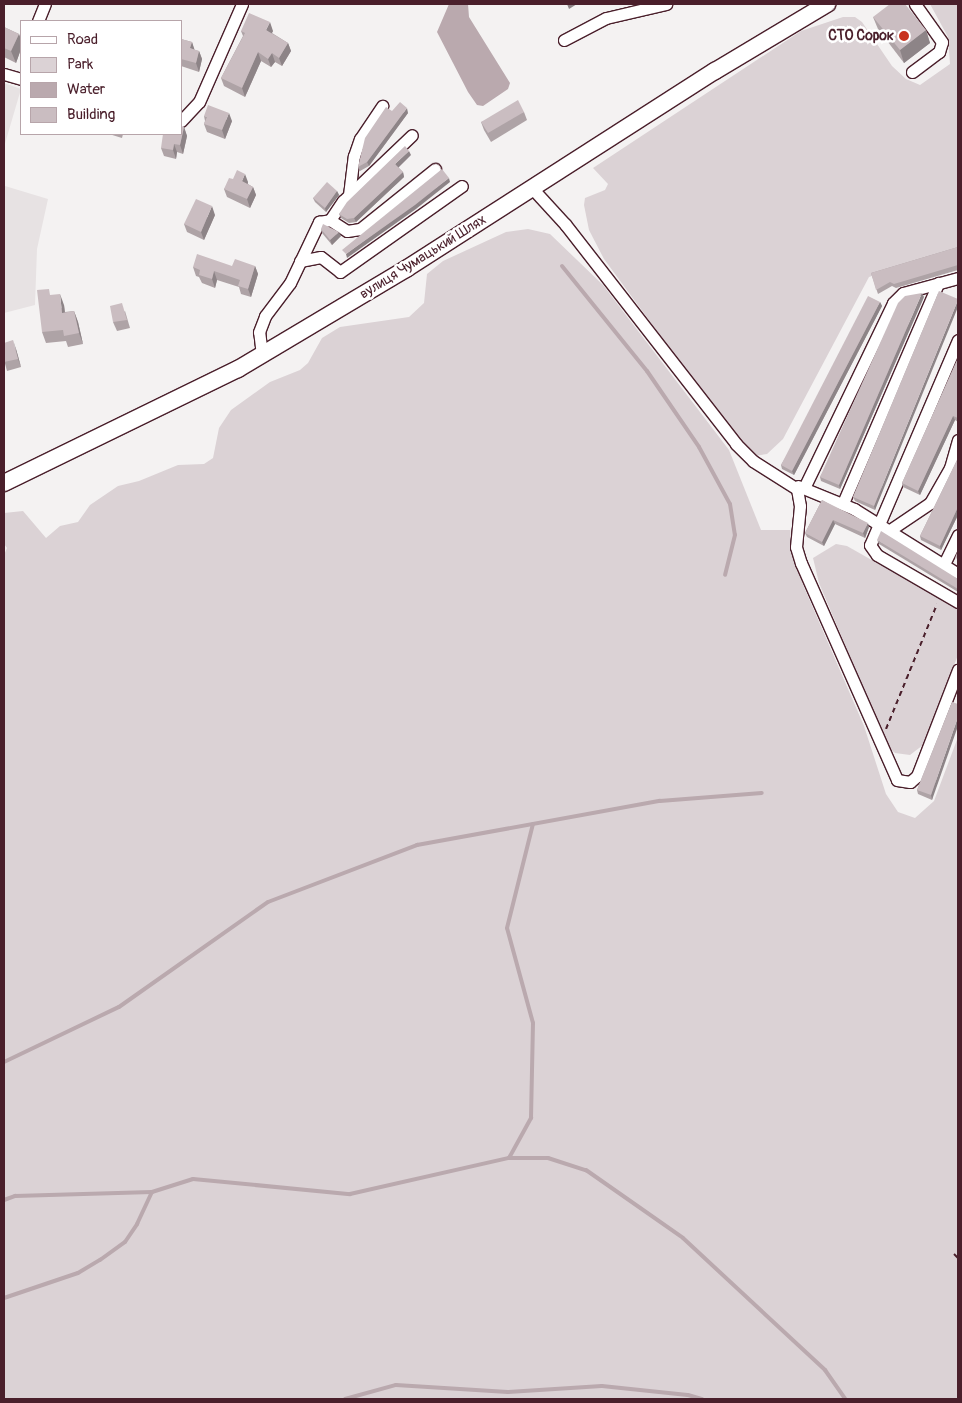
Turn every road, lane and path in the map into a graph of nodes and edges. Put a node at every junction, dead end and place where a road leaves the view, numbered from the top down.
1 (45, 4) edge
2 (242, 4) edge
3 (666, 4) edge
4 (827, 4) edge
5 (915, 4) edge
6 (38, 20) edge
7 (564, 40) dead end
8 (912, 72) dead end
9 (4, 74) edge
10 (20, 76) edge
11 (382, 106) dead end
12 (182, 121) edge
13 (412, 135) dead end
14 (435, 169) dead end
15 (462, 186) dead end
16 (532, 188) junction
17 (349, 195) junction
18 (330, 220) junction
19 (300, 261) junction
20 (958, 278) edge
21 (938, 283) junction
22 (958, 340) edge
23 (262, 355) junction
24 (958, 440) edge
25 (4, 483) edge
26 (799, 486) junction
27 (843, 504) junction
28 (880, 524) junction
29 (890, 530) junction
30 (958, 535) edge
31 (944, 564) junction
32 (958, 574) edge
33 (942, 592) junction
34 (958, 602) edge
35 (958, 670) edge
36 (880, 744) junction
37 (954, 1254) dead end
38 (958, 1258) edge

1 - 6 street
2 - 12 street
3 - 7 street
4 - 16 highway, вулиця Чумацький Шлях
5 - 8 street
9 - 10 street
11 - 17 street
13 - 17 street
14 - 18 street
15 - 19 street
16 - 23 highway, вулиця Чумацький Шлях
16 - 26 street
17 - 18 street
18 - 19 street
19 - 23 street
20 - 21 street
21 - 26 street
21 - 27 street
22 - 28 street
23 - 25 highway, вулиця Чумацький Шлях
24 - 29 street
26 - 27 street
26 - 36 street
27 - 28 street
28 - 29 street
28 - 33 street
29 - 31 street
30 - 31 street
31 - 32 street
33 - 34 street
33 - 36 path
35 - 36 street
37 - 38 path

